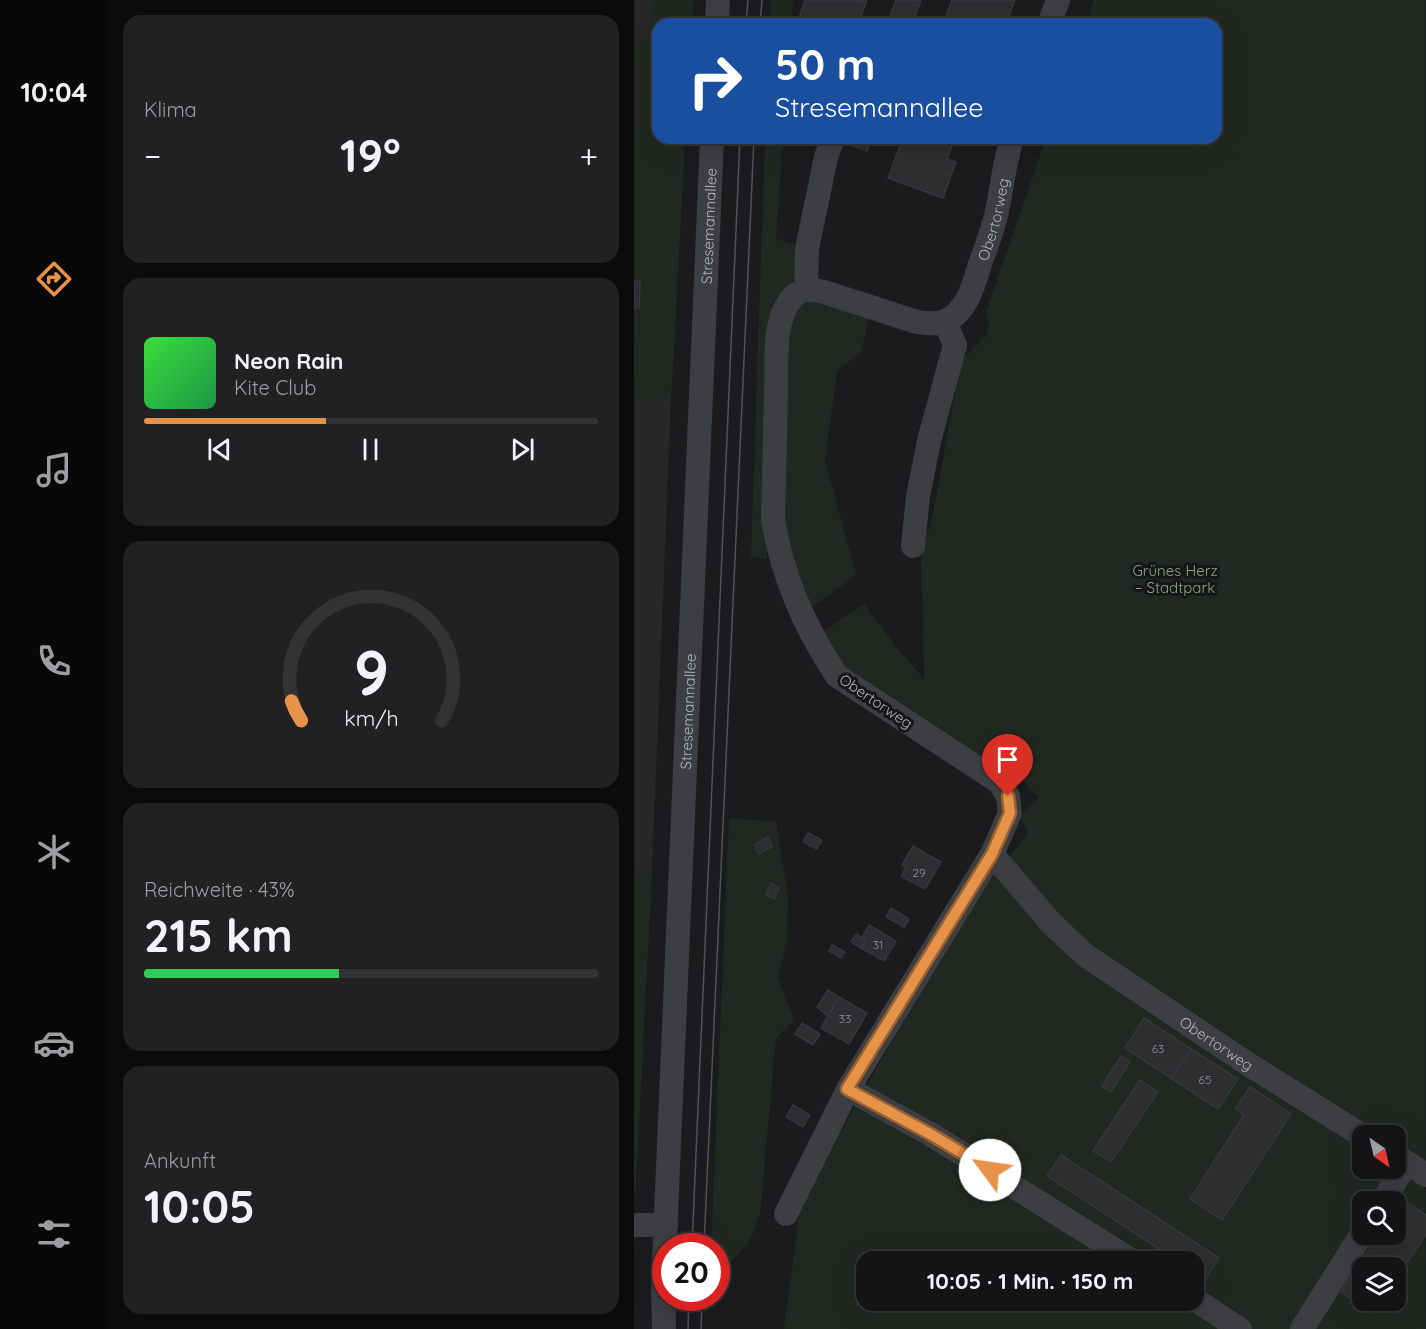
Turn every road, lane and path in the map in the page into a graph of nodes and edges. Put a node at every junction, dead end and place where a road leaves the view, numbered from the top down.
1 (718, 0) edge
2 (1058, 0) edge
3 (717, 18) edge
4 (1051, 18) edge
5 (712, 144) edge
6 (831, 144) edge
7 (1010, 144) edge
8 (806, 289) junction
9 (945, 322) junction
10 (913, 546) dead end
11 (992, 854) junction
12 (847, 1089) junction
13 (1352, 1129) edge
14 (1409, 1165) edge
15 (1390, 1191) edge
16 (786, 1214) dead end
17 (634, 1224) edge
18 (666, 1225) junction
19 (666, 1233) edge
20 (1355, 1245) edge
21 (1117, 1251) edge
22 (1204, 1306) edge
23 (658, 1311) edge
24 (664, 1311) edge
25 (655, 1329) edge
26 (664, 1329) edge
27 (1240, 1329) edge
28 (1302, 1329) edge

1 - 3 street
2 - 4 street
5 - 18 street, Stresemannallee
6 - 8 street
7 - 9 street, Obertorweg
8 - 9 street
8 - 11 street, Obertorweg
9 - 10 street
11 - 12 street
11 - 13 street, Obertorweg
12 - 16 street
12 - 21 street
14 - 15 street
17 - 18 street
18 - 19 street, Stresemannallee
20 - 28 street
22 - 27 street
23 - 25 street, Stresemannallee
24 - 26 street, Stresemannallee

